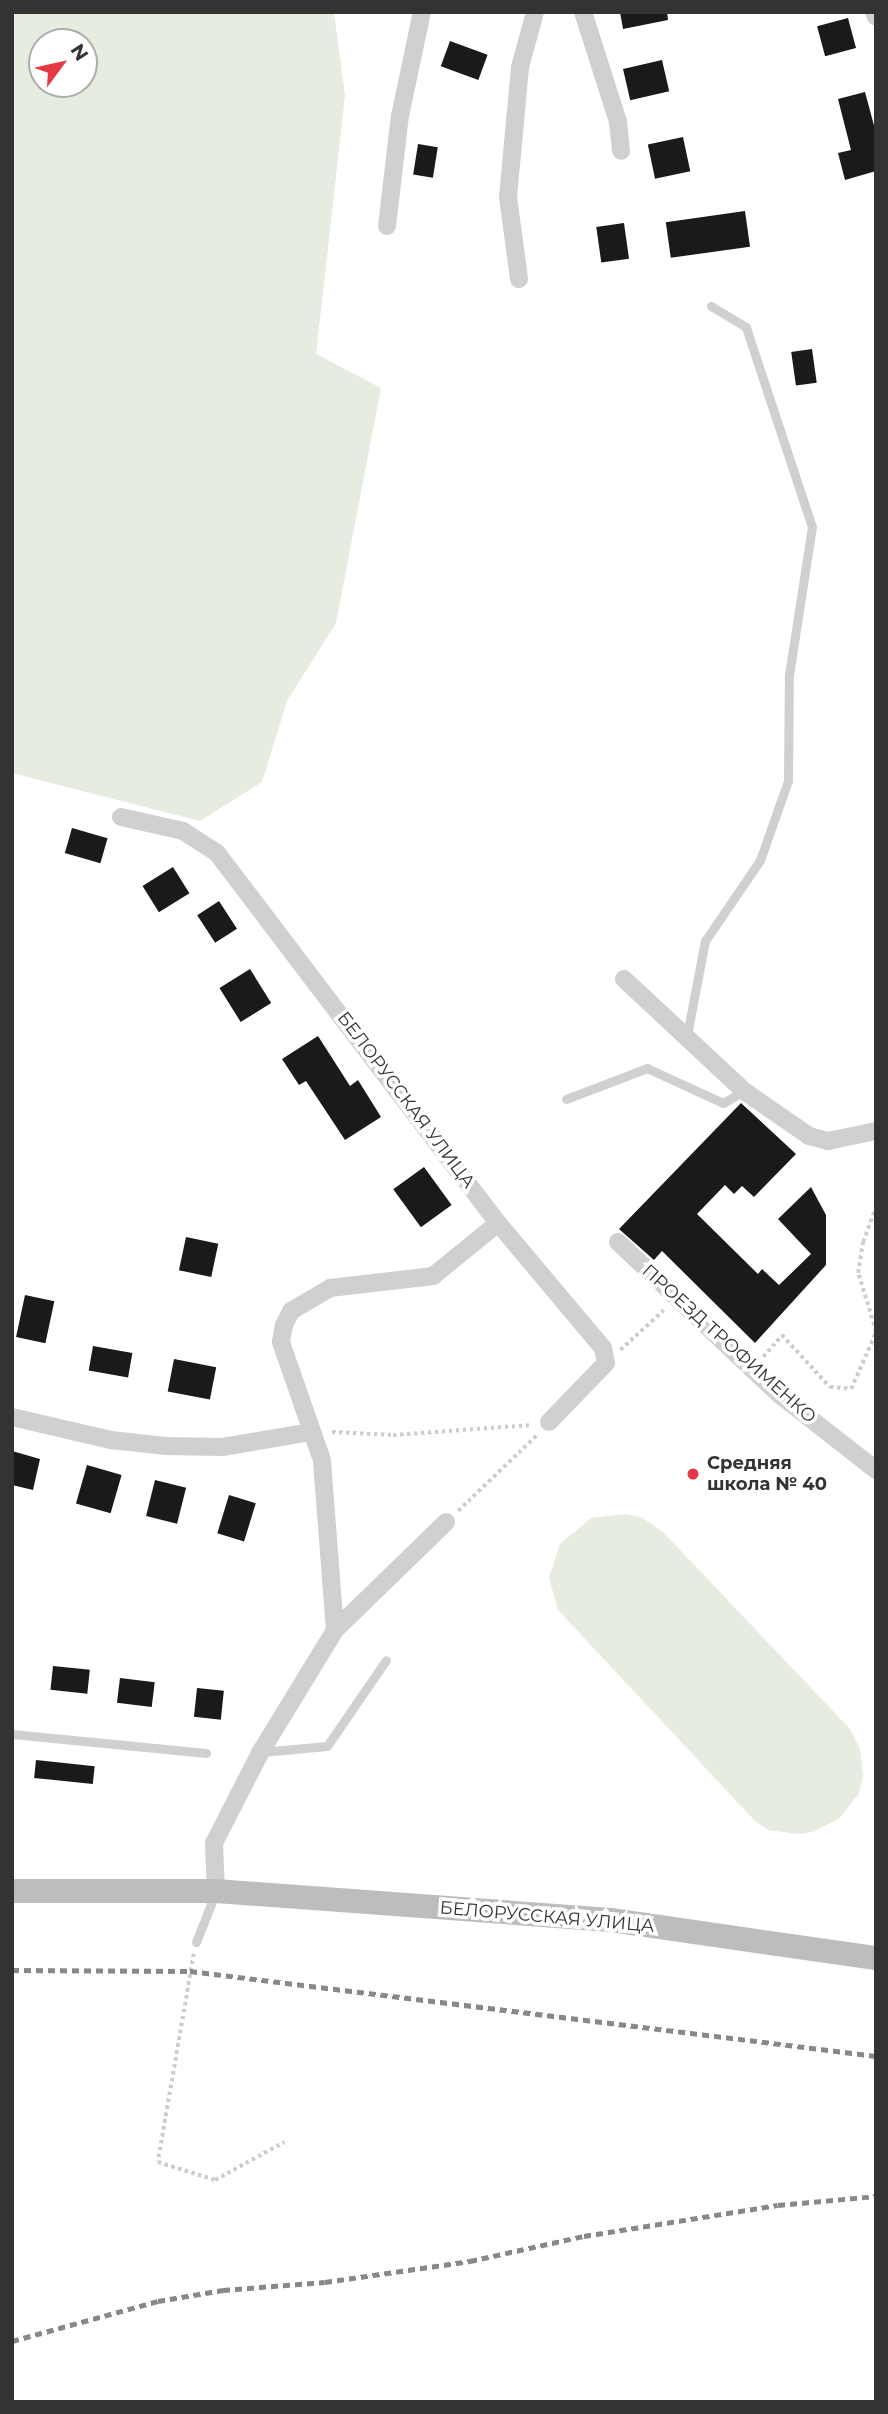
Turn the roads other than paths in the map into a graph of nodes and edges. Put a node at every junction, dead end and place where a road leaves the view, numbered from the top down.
1 (422, 12) edge
2 (534, 12) edge
3 (583, 12) edge
4 (621, 151) dead end
5 (387, 226) dead end
6 (519, 279) dead end
7 (711, 306) dead end
8 (121, 817) dead end
9 (624, 979) dead end
10 (687, 1035) junction
11 (744, 1091) junction
12 (566, 1099) dead end
13 (876, 1131) edge
14 (498, 1223) junction
15 (618, 1242) dead end
16 (12, 1417) edge
17 (549, 1422) road end
18 (312, 1432) junction
19 (876, 1469) edge
20 (446, 1522) road end
21 (335, 1630) junction
22 (386, 1660) dead end
23 (12, 1734) edge
24 (206, 1753) dead end
25 (260, 1753) junction
26 (12, 1891) edge
27 (216, 1891) junction
28 (196, 1941) road end
29 (876, 1958) edge

1 - 5 street
2 - 6 street
3 - 4 street
7 - 10 lane
8 - 14 street, БЕЛОРУССКАЯ УЛИЦА
9 - 10 street
10 - 11 street
11 - 12 lane
11 - 13 street
14 - 17 street, БЕЛОРУССКАЯ УЛИЦА
14 - 18 street
15 - 19 street, ПРОЕЗД ТРОФИМЕНКО
16 - 18 street
18 - 21 street
20 - 21 street
21 - 25 street
22 - 25 lane
23 - 24 lane
25 - 27 street
26 - 27 main road, БЕЛОРУССКАЯ УЛИЦА
27 - 28 lane
27 - 29 main road, БЕЛОРУССКАЯ УЛИЦА

